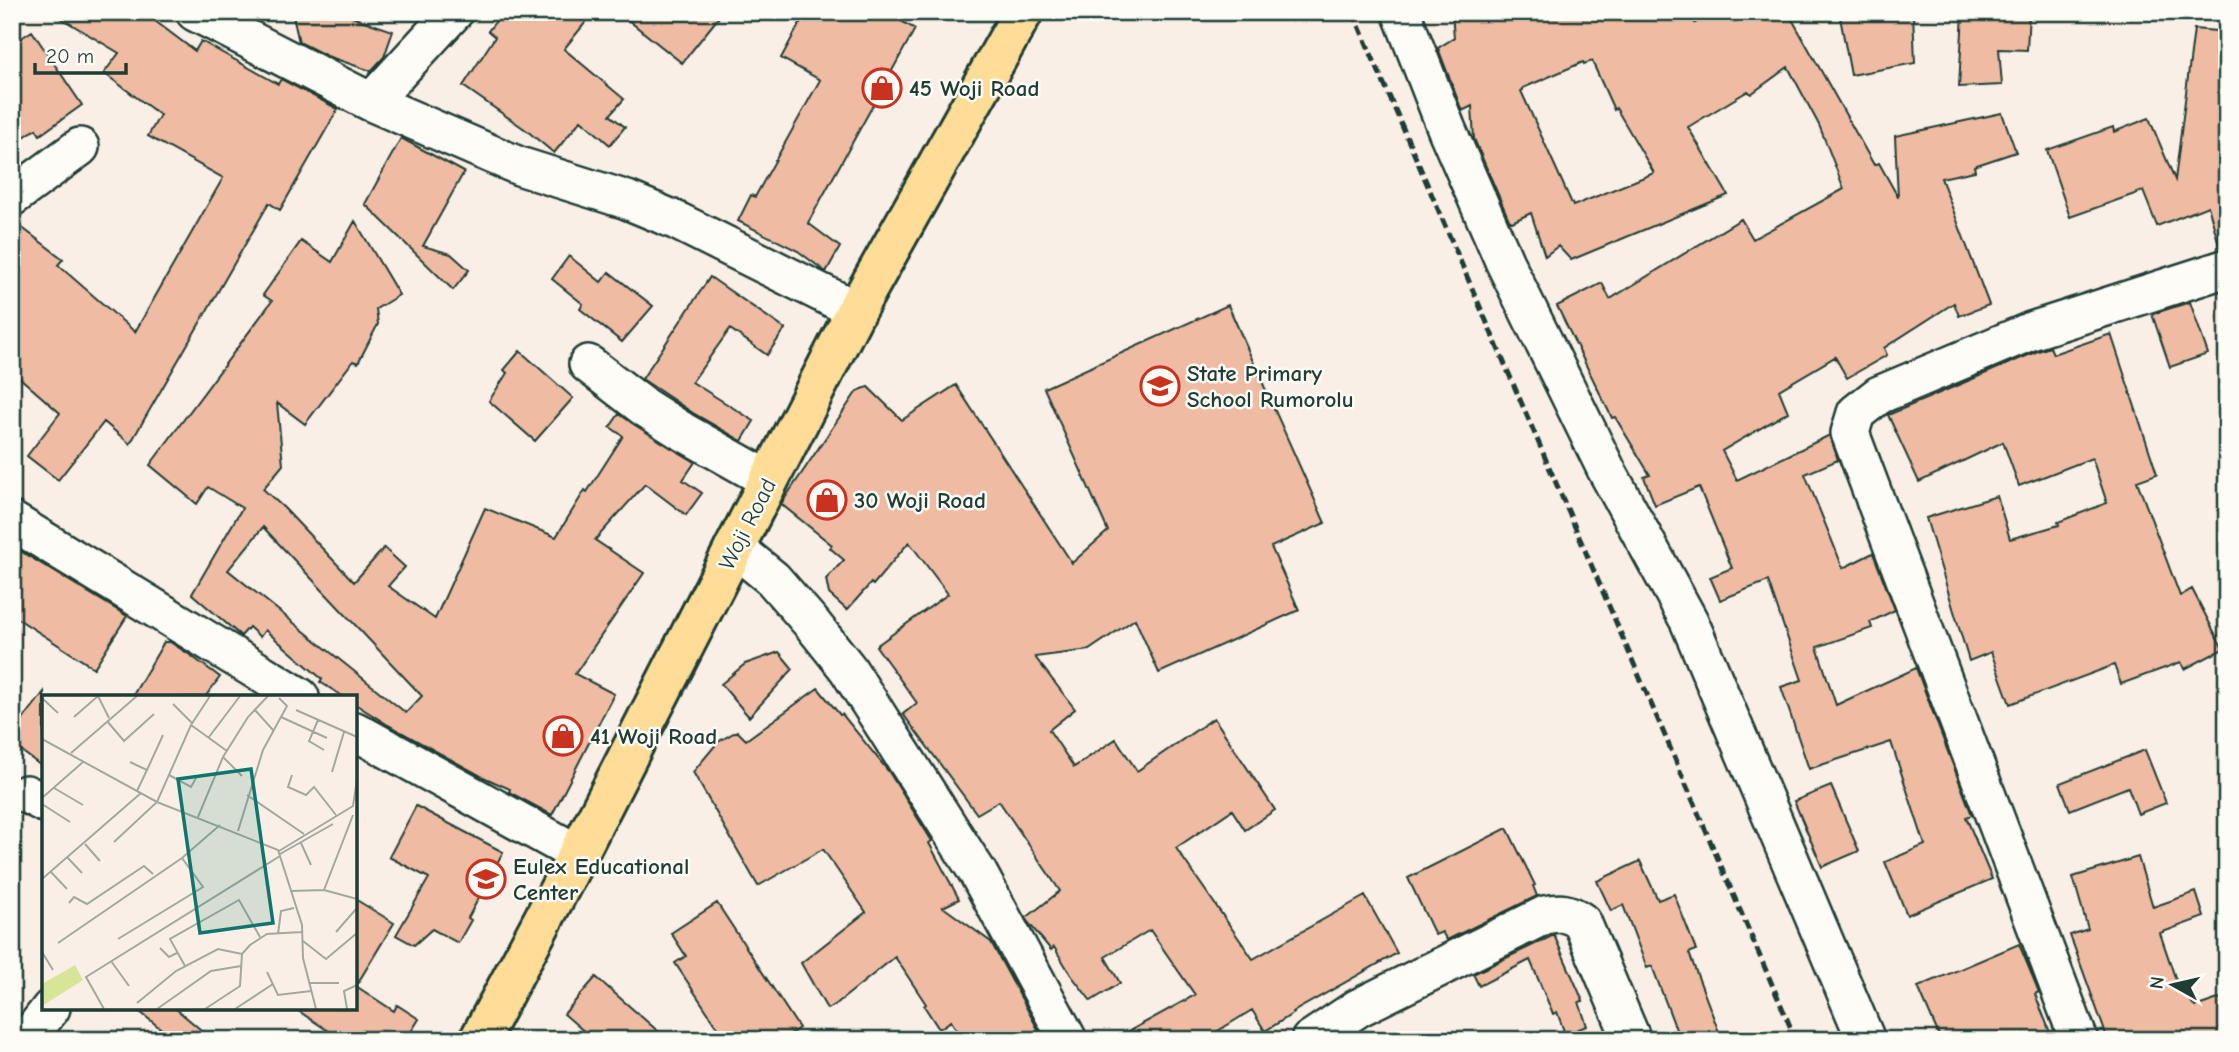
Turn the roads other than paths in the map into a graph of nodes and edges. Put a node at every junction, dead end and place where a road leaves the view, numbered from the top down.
1 (195, 12) edge
2 (454, 12) edge
3 (1023, 12) edge
4 (1401, 12) edge
5 (371, 102) junction
6 (80, 147) dead end
7 (12, 197) edge
8 (2227, 268) edge
9 (856, 310) junction
10 (587, 365) dead end
11 (769, 480) junction
12 (12, 521) edge
13 (734, 547) junction
14 (297, 695) edge
15 (357, 732) edge
16 (578, 854) junction
17 (49, 1010) edge
18 (26, 1040) edge
19 (479, 1040) edge
20 (1068, 1040) edge
21 (1310, 1040) edge
22 (1632, 1040) edge
23 (1866, 1040) edge
24 (2079, 1040) edge

1 - 5 street
2 - 5 street
3 - 9 main road, Woji Road
4 - 23 street
5 - 9 street
6 - 7 street
8 - 24 street
9 - 11 main road, Woji Road
10 - 11 street
11 - 13 main road, Woji Road
12 - 14 street
13 - 16 main road, Woji Road
13 - 20 street
15 - 16 street
16 - 19 main road, Woji Road
17 - 18 street
21 - 22 street

